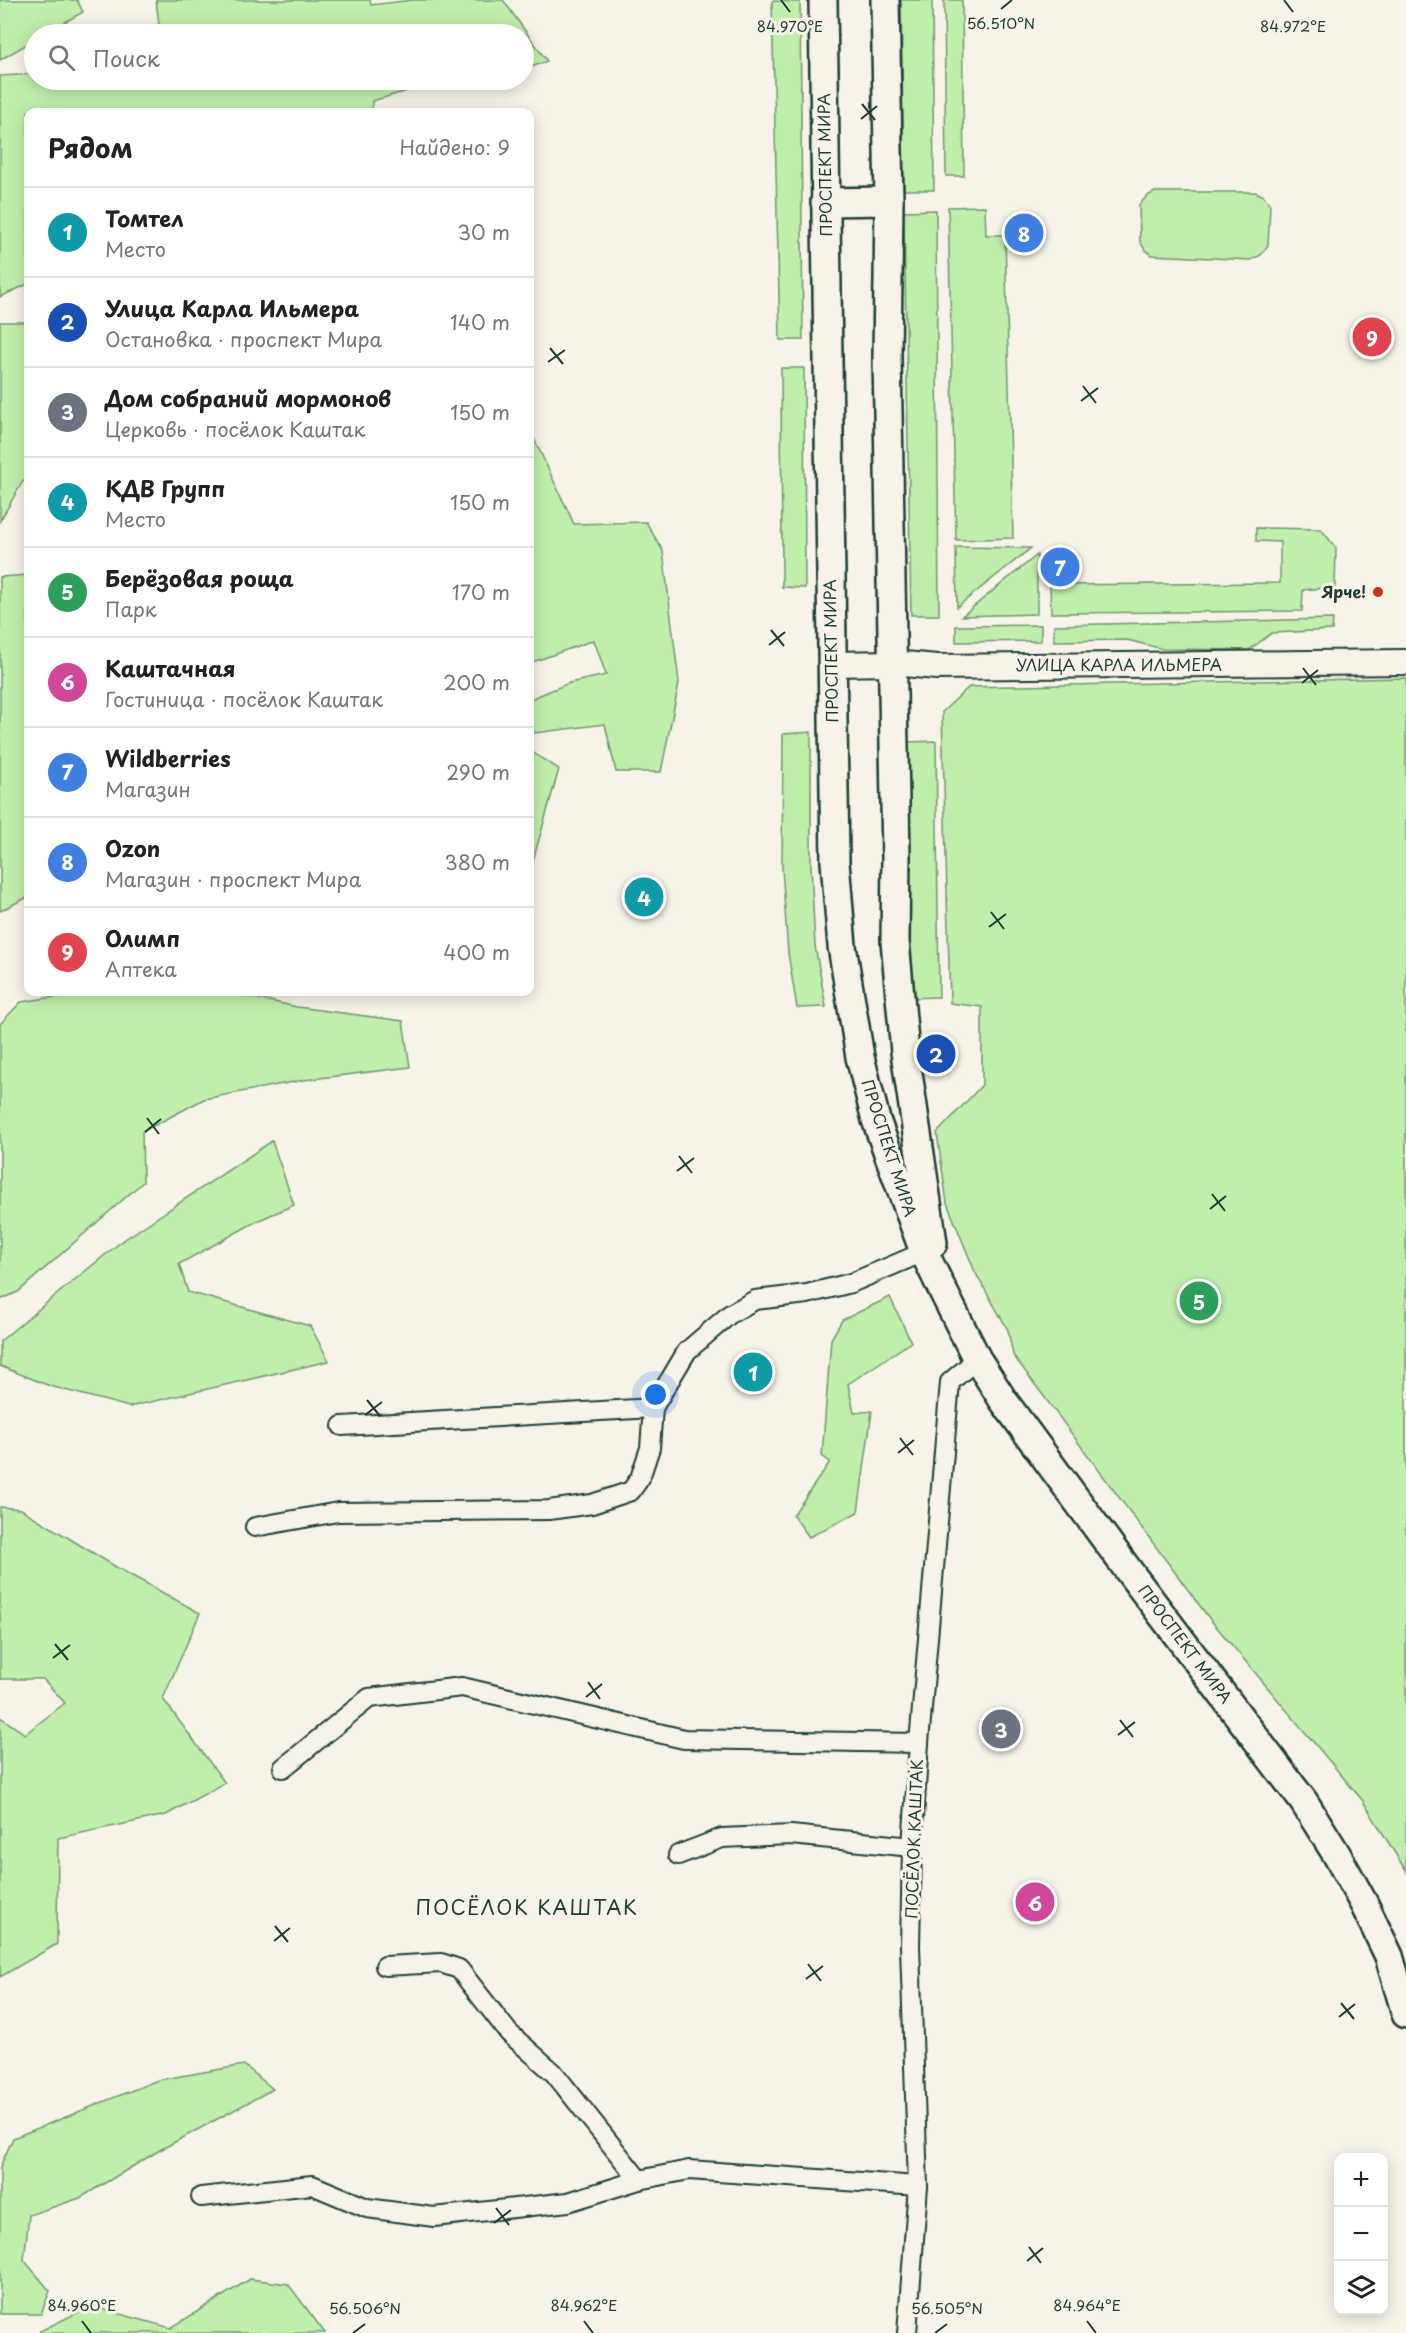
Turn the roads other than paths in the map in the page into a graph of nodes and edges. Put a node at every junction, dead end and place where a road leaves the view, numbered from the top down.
1 (823, 0) edge
2 (885, 0) edge
3 (889, 201) junction
4 (825, 202) junction
5 (1406, 662) edge
6 (893, 663) junction
7 (831, 664) junction
8 (924, 1252) junction
9 (940, 1285) junction
10 (977, 1359) junction
11 (653, 1408) junction
12 (342, 1426) dead end
13 (255, 1527) dead end
14 (919, 1743) junction
15 (283, 1767) dead end
16 (912, 1847) junction
17 (678, 1855) dead end
18 (386, 1966) dead end
19 (1406, 2014) edge
20 (639, 2180) junction
21 (918, 2186) junction
22 (201, 2198) dead end
23 (907, 2333) edge

1 - 4 main road, ПРОСПЕКТ МИРА
2 - 3 main road, ПРОСПЕКТ МИРА
3 - 4 main road
3 - 6 main road, ПРОСПЕКТ МИРА
4 - 7 main road, ПРОСПЕКТ МИРА
5 - 6 street, УЛИЦА КАРЛА ИЛЬМЕРА
6 - 7 street, УЛИЦА КАРЛА ИЛЬМЕРА
6 - 9 main road, ПРОСПЕКТ МИРА
7 - 8 main road, ПРОСПЕКТ МИРА
8 - 9 main road, ПРОСПЕКТ МИРА
8 - 11 street
9 - 10 main road, ПРОСПЕКТ МИРА
10 - 14 street, ПОСЁЛОК КАШТАК
10 - 19 main road, ПРОСПЕКТ МИРА
11 - 12 street
11 - 13 street
14 - 15 street
14 - 16 street, ПОСЁЛОК КАШТАК
16 - 17 street
16 - 21 street, ПОСЁЛОК КАШТАК
18 - 20 street
20 - 21 street
20 - 22 street
21 - 23 street, ПОСЁЛОК КАШТАК

